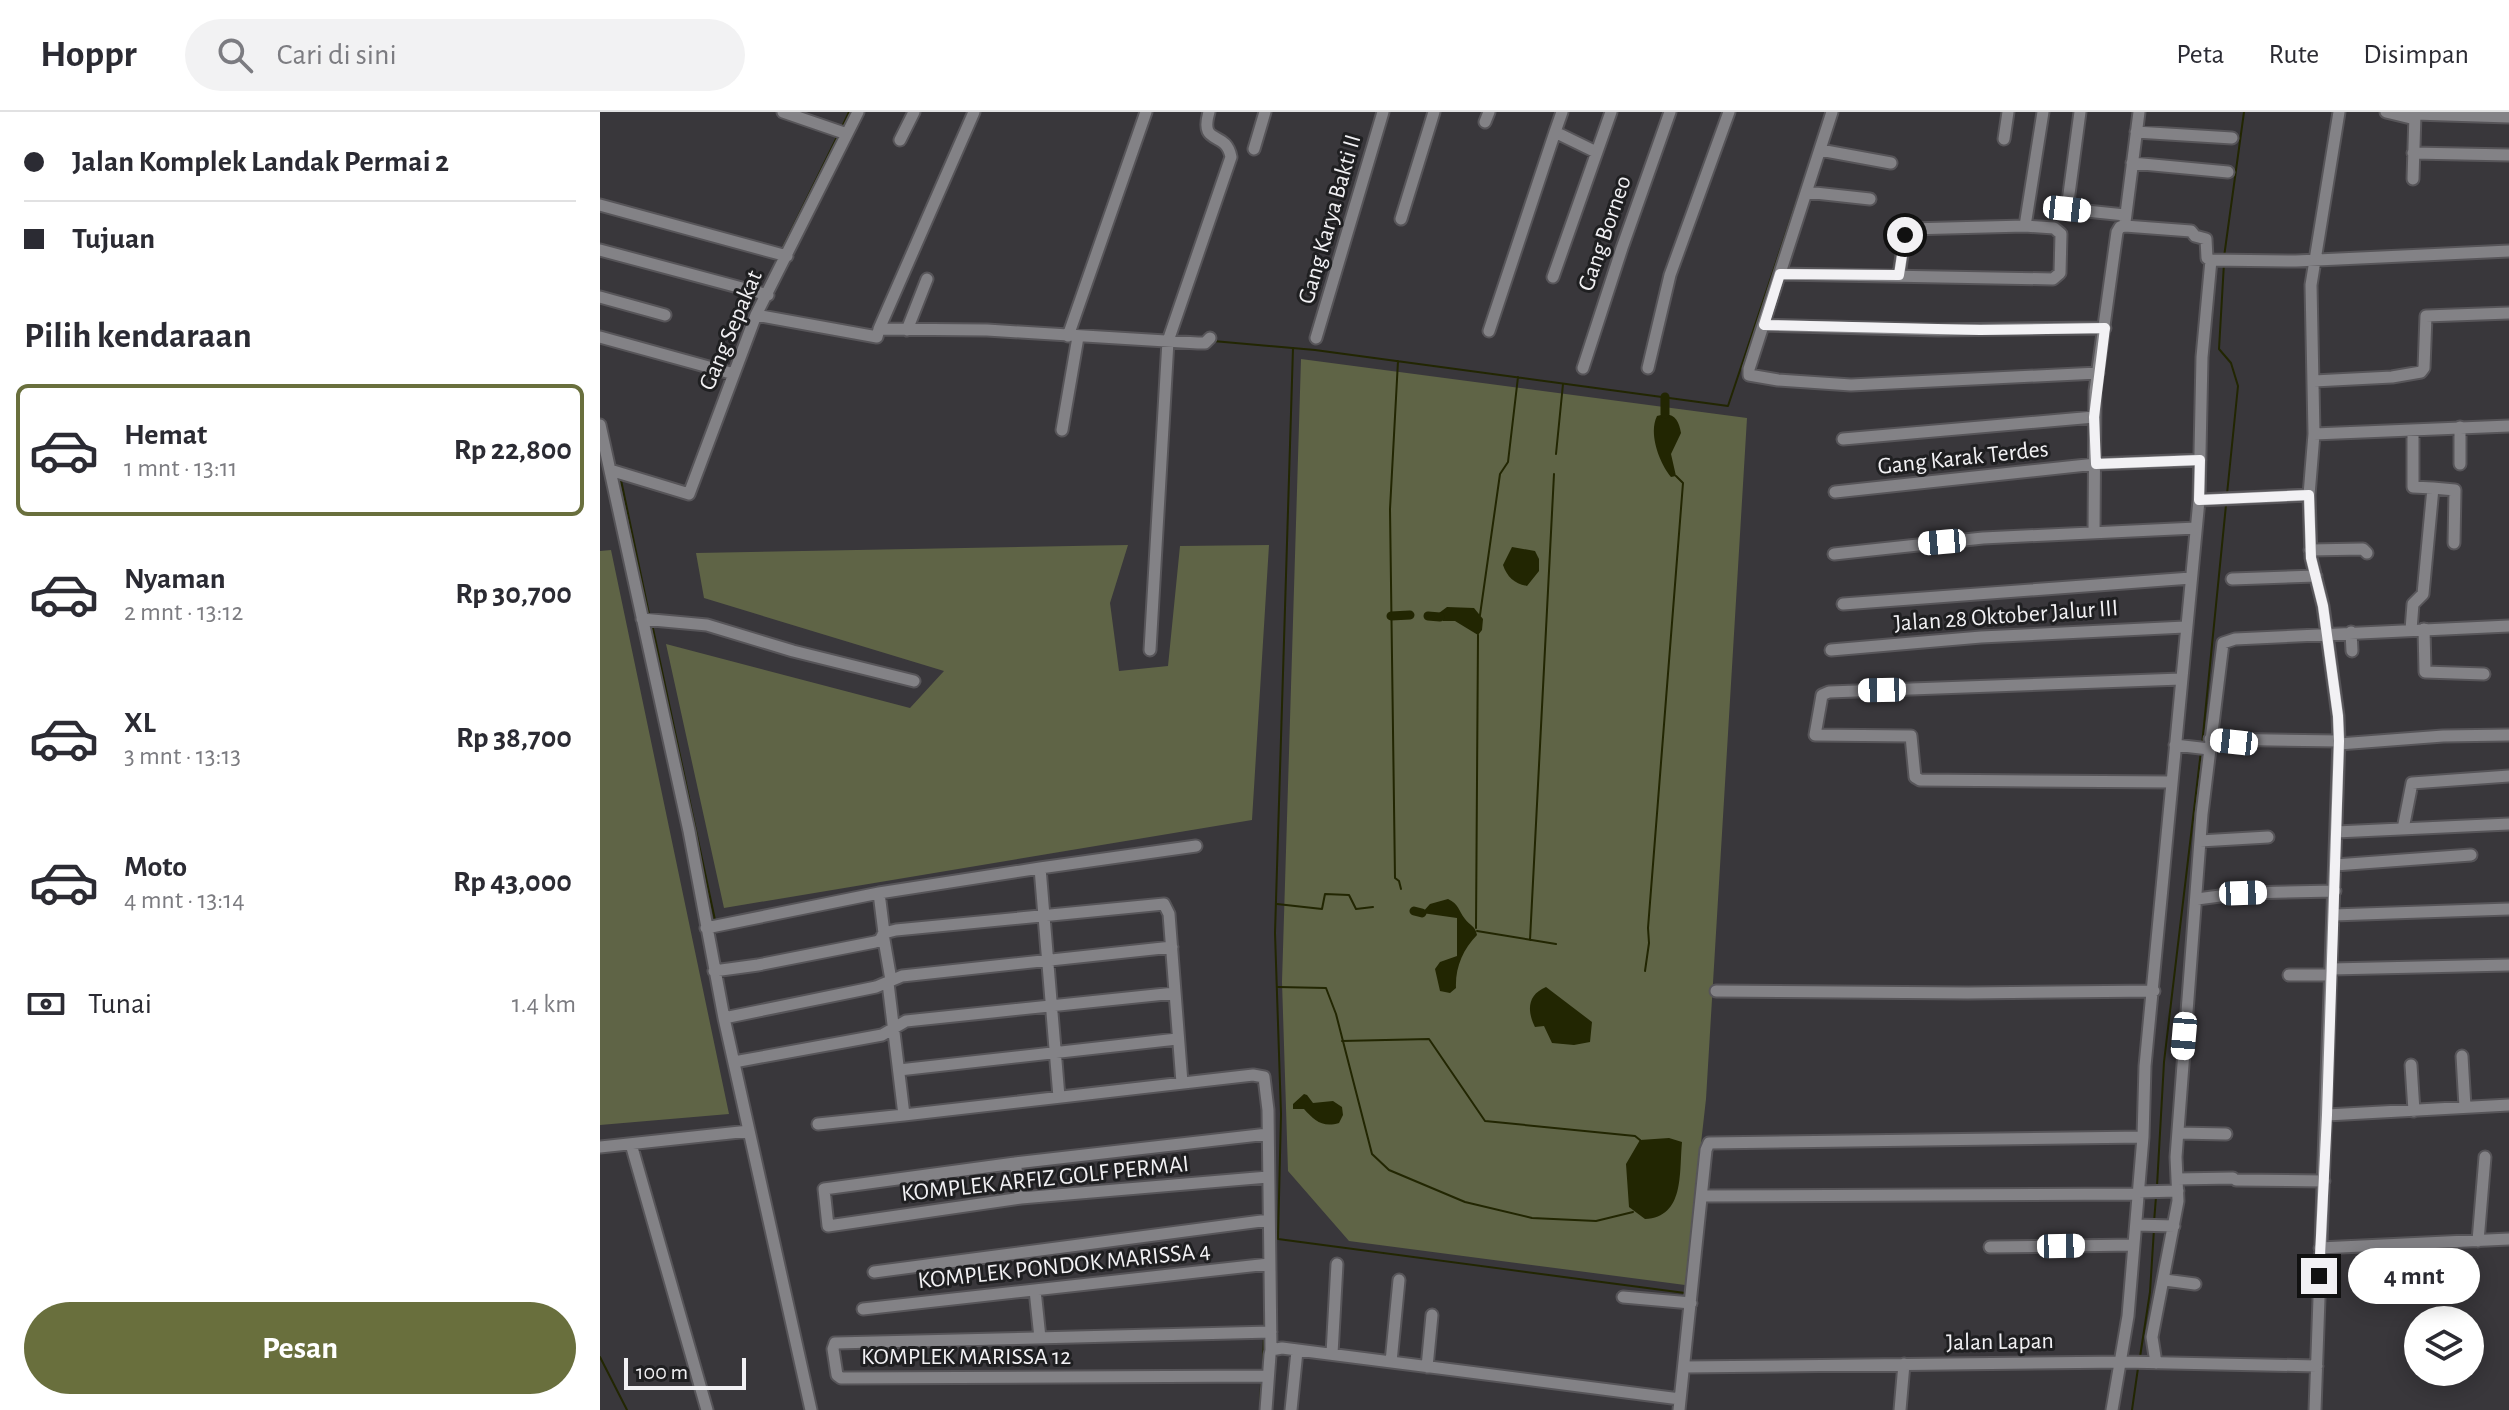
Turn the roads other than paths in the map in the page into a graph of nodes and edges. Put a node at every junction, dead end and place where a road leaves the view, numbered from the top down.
1 (783, 112) edge
2 (858, 112) edge
3 (914, 112) edge
4 (974, 112) edge
5 (1146, 112) edge
6 (1209, 112) edge
7 (1265, 112) edge
8 (1383, 112) edge
9 (1434, 112) edge
10 (1562, 112) edge
11 (1611, 112) edge
12 (1670, 112) edge
13 (1729, 112) edge
14 (1832, 112) edge
15 (2008, 112) edge
16 (2043, 112) edge
17 (2080, 112) edge
18 (2139, 112) edge
19 (2339, 112) edge
20 (2386, 112) edge
21 (2509, 117) edge
22 (2415, 119) junction
23 (842, 132) junction
24 (1555, 132) junction
25 (2136, 132) junction
26 (2232, 138) dead end
27 (2004, 139) dead end
28 (900, 140) dead end
29 (1254, 149) dead end
30 (1820, 150) junction
31 (1596, 152) junction
32 (2413, 153) junction
33 (2509, 155) edge
34 (1891, 163) dead end
35 (2132, 163) junction
36 (2228, 172) dead end
37 (2413, 179) dead end
38 (1806, 192) junction
39 (1870, 199) dead end
40 (600, 205) edge
41 (1401, 219) dead end
42 (2125, 221) junction
43 (2025, 226) junction
44 (600, 250) edge
45 (2509, 251) edge
46 (782, 254) junction
47 (2313, 259) junction
48 (2221, 261) junction
49 (1780, 274) junction
50 (1899, 275) junction
51 (1553, 277) dead end
52 (927, 279) dead end
53 (764, 293) junction
54 (600, 297) edge
55 (2509, 313) edge
56 (665, 315) dead end
57 (756, 315) junction
58 (1764, 325) junction
59 (908, 326) junction
60 (2105, 328) junction
61 (879, 329) junction
62 (1489, 331) dead end
63 (1072, 334) junction
64 (600, 337) edge
65 (1210, 338) dead end
66 (1316, 338) dead end
67 (1168, 341) junction
68 (1583, 368) dead end
69 (1648, 368) dead end
70 (731, 373) junction
71 (2098, 373) junction
72 (2314, 381) junction
73 (2094, 417) junction
74 (600, 425) edge
75 (2509, 426) edge
76 (2460, 427) junction
77 (1062, 430) dead end
78 (2413, 430) junction
79 (2314, 434) junction
80 (1843, 439) dead end
81 (2200, 460) junction
82 (2096, 464) junction
83 (2460, 464) dead end
84 (610, 470) junction
85 (2433, 488) junction
86 (1835, 492) dead end
87 (2309, 495) junction
88 (2204, 500) junction
89 (2196, 528) junction
90 (2094, 532) junction
91 (2454, 543) dead end
92 (2310, 550) junction
93 (2367, 553) dead end
94 (1834, 554) dead end
95 (2316, 576) junction
96 (2191, 578) junction
97 (2232, 579) dead end
98 (1843, 604) dead end
99 (642, 619) junction
100 (2509, 626) edge
101 (2185, 627) junction
102 (2418, 629) junction
103 (2351, 632) junction
104 (2326, 633) junction
105 (1150, 650) dead end
106 (1831, 650) dead end
107 (2352, 651) dead end
108 (2484, 674) dead end
109 (2181, 679) junction
110 (914, 681) dead end
111 (2509, 735) edge
112 (2339, 742) junction
113 (2181, 745) junction
114 (2207, 745) junction
115 (2509, 776) edge
116 (2172, 782) junction
117 (2509, 824) edge
118 (2403, 829) junction
119 (2336, 832) junction
120 (2268, 837) dead end
121 (2200, 841) junction
122 (1196, 846) dead end
123 (2471, 855) dead end
124 (2335, 865) junction
125 (1040, 868) junction
126 (2335, 891) junction
127 (879, 893) junction
128 (2197, 899) junction
129 (2509, 909) edge
130 (2333, 915) junction
131 (1045, 916) junction
132 (706, 928) junction
133 (884, 933) junction
134 (1172, 947) junction
135 (1048, 961) junction
136 (2509, 965) edge
137 (714, 971) junction
138 (2330, 972) junction
139 (2289, 975) dead end
140 (890, 982) junction
141 (1716, 991) dead end
142 (2154, 991) junction
143 (1175, 993) junction
144 (1052, 1007) junction
145 (724, 1018) junction
146 (896, 1027) junction
147 (1177, 1039) junction
148 (1055, 1052) junction
149 (2462, 1056) dead end
150 (734, 1062) junction
151 (2411, 1065) dead end
152 (899, 1070) junction
153 (1182, 1083) junction
154 (1059, 1097) junction
155 (2509, 1105) edge
156 (2465, 1107) junction
157 (2414, 1111) junction
158 (904, 1115) junction
159 (2327, 1115) junction
160 (818, 1124) dead end
161 (749, 1131) junction
162 (2179, 1133) junction
163 (1268, 1134) junction
164 (2226, 1134) dead end
165 (2143, 1137) junction
166 (631, 1144) junction
167 (600, 1147) edge
168 (2485, 1157) dead end
169 (1015, 1163) junction
170 (1268, 1177) junction
171 (2324, 1181) junction
172 (2175, 1188) junction
173 (2138, 1193) junction
174 (1702, 1196) junction
175 (1021, 1198) junction
176 (1269, 1220) junction
177 (2136, 1225) junction
178 (2171, 1226) junction
179 (2509, 1239) edge
180 (2478, 1241) junction
181 (2134, 1245) junction
182 (1990, 1247) dead end
183 (2320, 1248) junction
184 (1269, 1264) junction
185 (1337, 1264) dead end
186 (874, 1272) dead end
187 (1399, 1280) dead end
188 (2165, 1280) junction
189 (2195, 1284) dead end
190 (1035, 1290) junction
191 (1623, 1297) dead end
192 (1691, 1303) junction
193 (863, 1309) dead end
194 (1432, 1315) dead end
195 (1266, 1332) junction
196 (1040, 1338) junction
197 (1271, 1350) junction
198 (1297, 1351) junction
199 (1332, 1354) junction
200 (1391, 1362) junction
201 (2122, 1362) junction
202 (2152, 1363) junction
203 (1904, 1364) junction
204 (2317, 1366) junction
205 (1427, 1367) junction
206 (1684, 1367) junction
207 (1268, 1376) junction
208 (1679, 1405) edge
209 (707, 1410) edge
210 (811, 1410) edge
211 (1266, 1410) edge
212 (1291, 1410) edge
213 (1900, 1410) edge
214 (2112, 1410) edge
215 (2315, 1410) edge

1 - 23 street
2 - 23 street, Gang Sepakat
3 - 28 street
4 - 61 street
5 - 63 street
6 - 67 street
7 - 29 street
8 - 66 street, Gang Karya Bakti II
9 - 41 street
10 - 24 street
11 - 31 street
12 - 68 street, Gang Borneo
13 - 69 street
14 - 30 street
15 - 27 street
16 - 43 street
17 - 42 street
18 - 25 street
19 - 47 street
20 - 22 street
21 - 22 street
22 - 32 street
23 - 46 street, Gang Sepakat
24 - 31 street
24 - 62 street
25 - 26 street
25 - 35 street
30 - 34 street
30 - 38 street
31 - 51 street
32 - 33 street
32 - 37 street
35 - 36 street
35 - 42 street
38 - 39 street
38 - 49 street
40 - 46 street
42 - 48 street
42 - 60 street
43 - 50 street
43 - 50 street
44 - 53 street
45 - 47 street
46 - 53 street, Gang Sepakat
47 - 48 street
47 - 72 street
48 - 81 street
49 - 50 street
49 - 58 street
52 - 59 street
53 - 57 street, Gang Sepakat
54 - 56 street
55 - 72 street
57 - 61 street
57 - 70 street, Gang Sepakat
58 - 60 street
58 - 71 street
59 - 61 street
59 - 63 street
60 - 71 street
63 - 67 street
63 - 77 street
64 - 70 street
65 - 67 street
67 - 105 street
70 - 84 street, Gang Sepakat
71 - 73 street
72 - 79 street
73 - 80 street
73 - 82 street
74 - 84 street
75 - 76 street
76 - 78 street
76 - 83 street
78 - 79 street
78 - 85 street
79 - 87 street
81 - 82 street, Gang Karak Terdes
81 - 88 street
82 - 86 street, Gang Karak Terdes
82 - 90 street
84 - 99 street
85 - 91 street
85 - 102 street
87 - 88 street
87 - 92 street
88 - 89 street
89 - 90 street
89 - 96 street
90 - 94 street
92 - 93 street
92 - 95 street
95 - 97 street
95 - 104 street
96 - 98 street
96 - 101 street
99 - 110 street
99 - 132 street
100 - 102 street
101 - 106 street, Jalan 28 Oktober Jalur III
101 - 109 street
102 - 103 street
102 - 108 street
103 - 104 street
103 - 107 street
104 - 112 street
104 - 114 street
109 - 113 street
109 - 116 street
111 - 112 street
112 - 114 street
112 - 119 street
113 - 114 street
113 - 116 street
114 - 121 street
115 - 118 street
116 - 142 street
117 - 118 street
118 - 119 street
119 - 124 street
120 - 121 street
121 - 128 street
122 - 125 street
123 - 124 street
124 - 126 street
125 - 127 street
125 - 131 street
126 - 128 street
126 - 130 street
127 - 132 street
127 - 133 street
128 - 162 street
129 - 130 street
130 - 138 street
131 - 133 street
131 - 134 street
131 - 135 street
132 - 137 street
133 - 137 street
133 - 140 street
134 - 135 street
134 - 143 street
135 - 140 street
135 - 144 street
136 - 138 street
137 - 145 street
138 - 139 street
138 - 159 street
140 - 145 street
140 - 146 street
141 - 142 street
142 - 165 street
143 - 144 street
143 - 147 street
144 - 146 street
144 - 148 street
145 - 150 street
146 - 150 street
146 - 152 street
147 - 148 street
147 - 153 street
148 - 152 street
148 - 154 street
149 - 156 street
150 - 161 street
151 - 157 street
152 - 158 street
153 - 154 street
153 - 163 street
154 - 158 street
155 - 156 street
156 - 157 street
157 - 159 street
158 - 160 street
159 - 171 street
161 - 166 street
161 - 210 street
162 - 164 street
162 - 172 street
163 - 169 street
163 - 170 street
165 - 173 street
165 - 174 street
166 - 167 street
166 - 209 street
168 - 180 street
169 - 175 street
169 - 175 street, KOMPLEK ARFIZ GOLF PERMAI
170 - 175 street, KOMPLEK ARFIZ GOLF PERMAI
170 - 176 street
171 - 172 street
171 - 183 street
172 - 173 street
172 - 178 street
173 - 174 street
173 - 177 street
174 - 192 street
176 - 184 street
176 - 186 street, KOMPLEK PONDOK MARISSA 4
177 - 178 street
177 - 181 street
178 - 188 street
179 - 180 street
180 - 183 street
181 - 182 street
181 - 201 street
183 - 204 street
184 - 190 street, KOMPLEK PONDOK MARISSA 4
184 - 195 street
185 - 199 street
187 - 200 street
188 - 189 street
188 - 202 street
190 - 193 street, KOMPLEK PONDOK MARISSA 4
190 - 196 street
191 - 192 street
192 - 206 street
194 - 205 street
195 - 196 street, KOMPLEK MARISSA 12
195 - 197 street
196 - 207 street, KOMPLEK MARISSA 12
197 - 198 street
197 - 207 street
198 - 199 street
198 - 212 street
199 - 200 street
200 - 205 street
201 - 202 street, Jalan Lapan
201 - 203 street, Jalan Lapan
201 - 214 street
202 - 204 street, Jalan Lapan
203 - 206 street, Jalan Lapan
203 - 213 street
204 - 215 street
205 - 208 street
206 - 208 street
207 - 211 street

